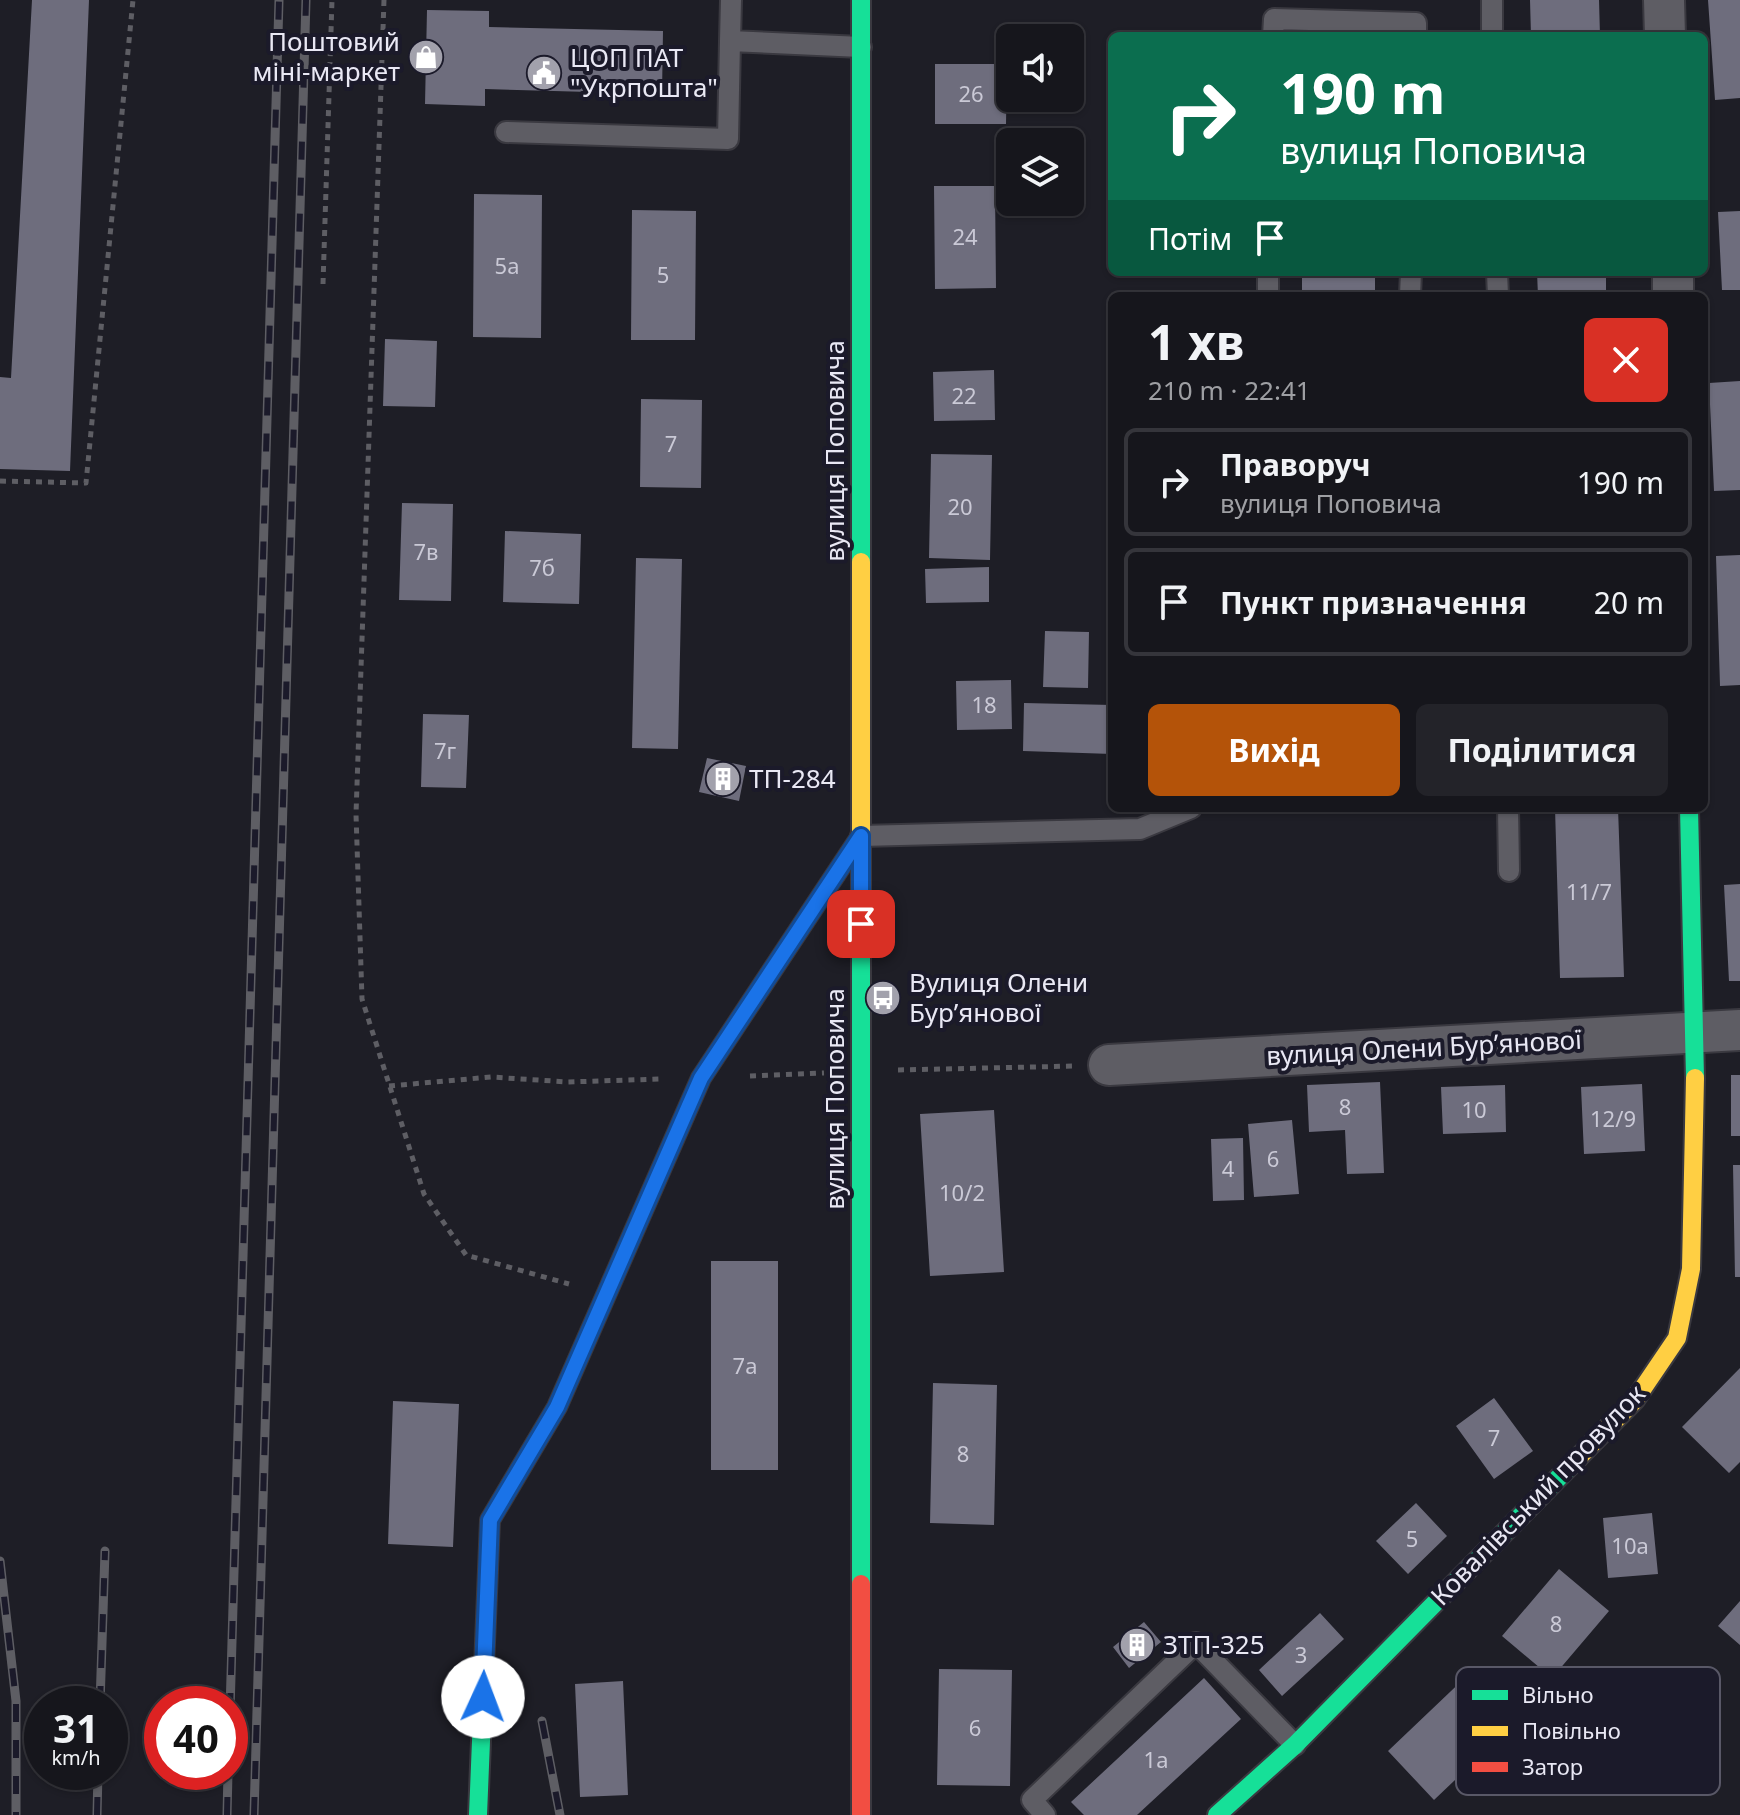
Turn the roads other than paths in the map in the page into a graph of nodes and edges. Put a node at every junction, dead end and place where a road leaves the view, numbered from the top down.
1 (731, 0) edge
2 (861, 0) edge
3 (1492, 0) edge
4 (1664, 0) edge
5 (1273, 32) edge
6 (1416, 32) edge
7 (1492, 32) edge
8 (1665, 32) edge
9 (730, 41) junction
10 (861, 47) junction
11 (506, 132) dead end
12 (1181, 812) edge
13 (1508, 812) edge
14 (1689, 812) edge
15 (861, 836) junction
16 (1509, 871) dead end
17 (1740, 1030) edge
18 (1696, 1032) junction
19 (1109, 1065) road end
20 (1295, 1745) junction
21 (478, 1815) edge
22 (861, 1815) edge
23 (1045, 1815) edge
24 (1217, 1815) edge

1 - 9 lane
2 - 10 street, вулиця Поповича
3 - 7 lane
4 - 8 street
5 - 6 lane
9 - 10 lane
9 - 11 lane
10 - 15 street, вулиця Поповича
12 - 15 lane
13 - 16 lane
14 - 18 street, Ковалівський провулок
15 - 21 street
15 - 22 street, вулиця Поповича
17 - 18 street, вулиця Олени Бурʼянової
18 - 19 street, вулиця Олени Бурʼянової
18 - 20 street, Ковалівський провулок
20 - 23 lane
20 - 24 street, Ковалівський провулок

